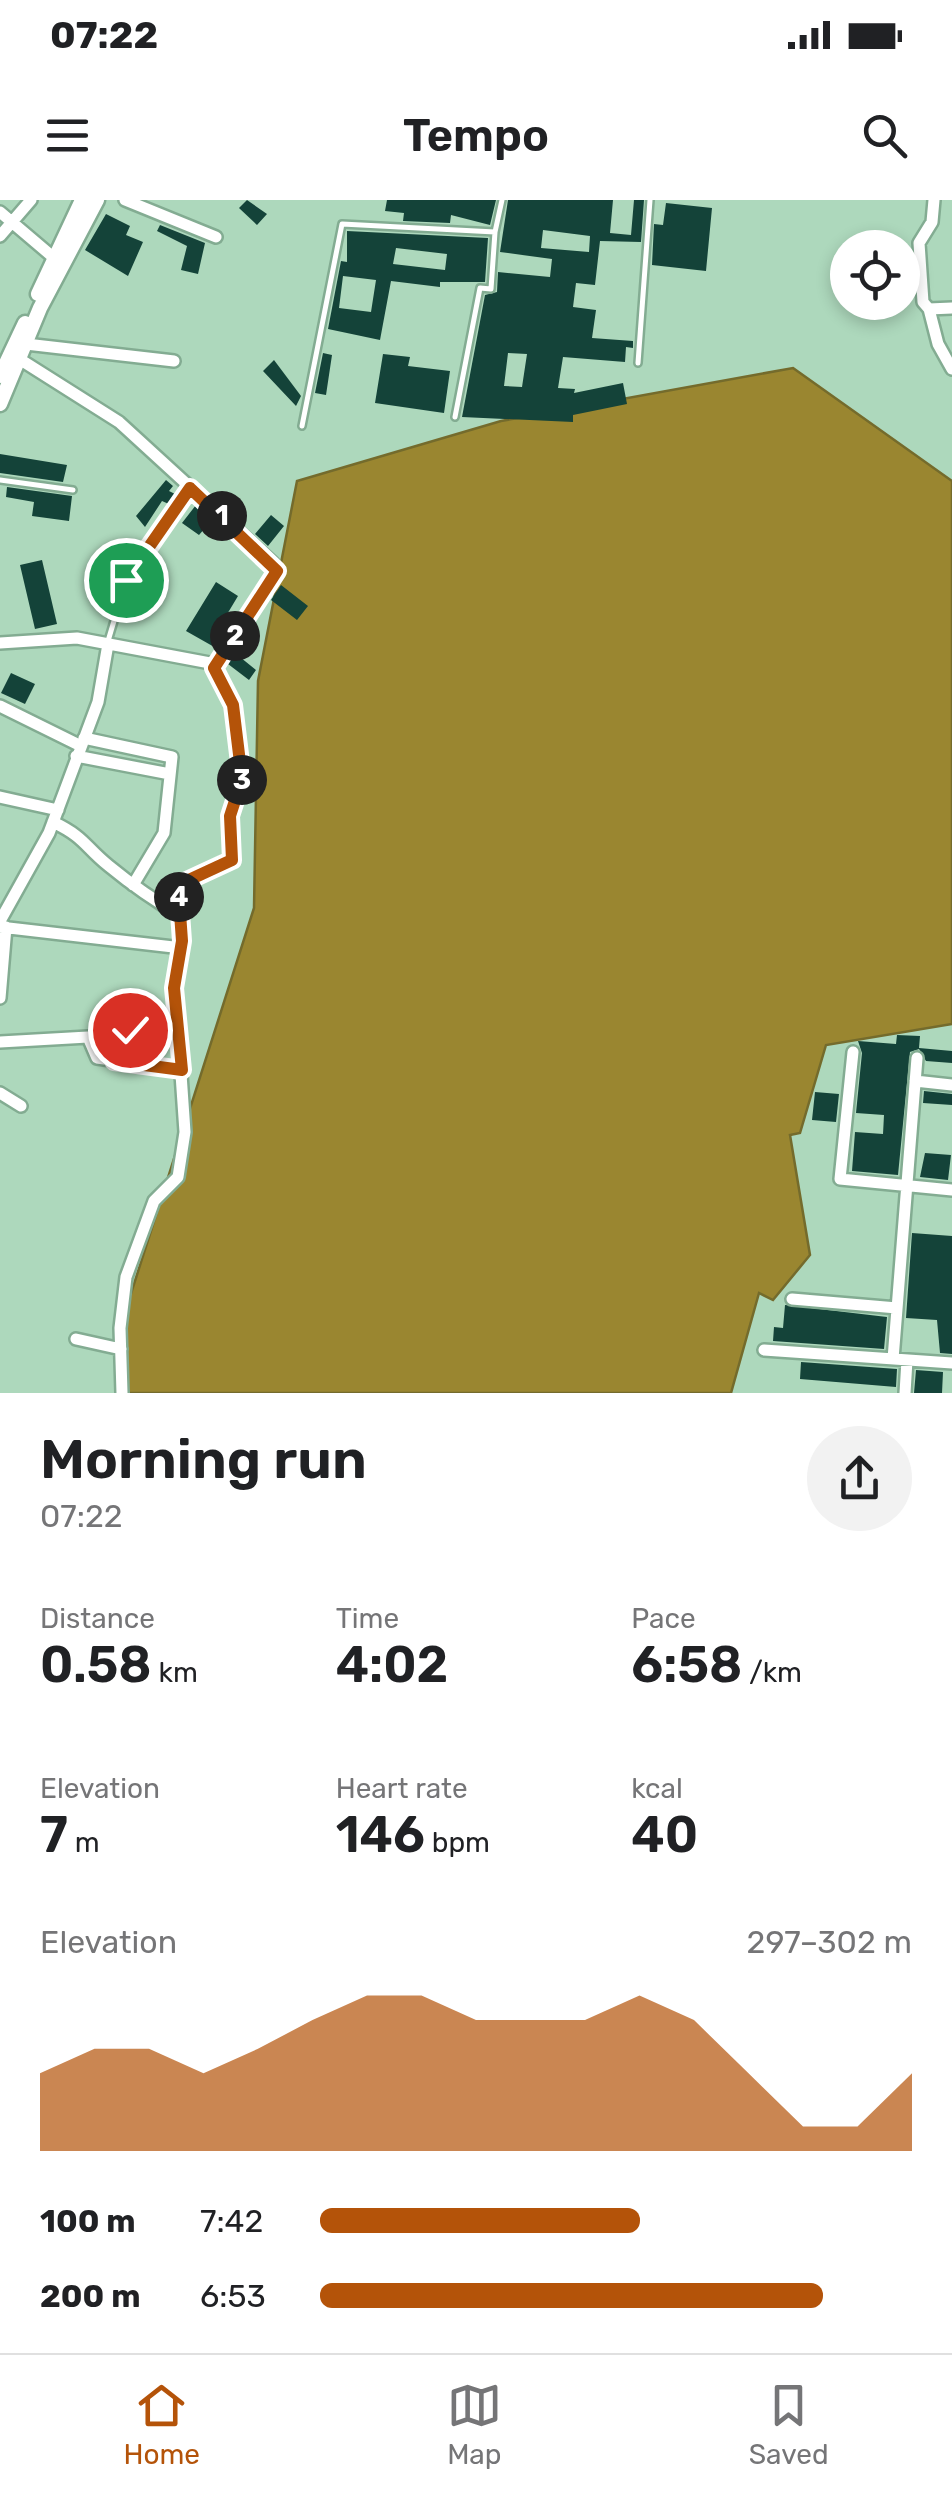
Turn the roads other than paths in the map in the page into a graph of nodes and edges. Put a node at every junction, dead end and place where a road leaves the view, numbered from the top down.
1 (31, 200) edge
2 (82, 200) edge
3 (97, 200) edge
4 (125, 200) edge
5 (502, 200) edge
6 (650, 200) edge
7 (934, 200) edge
8 (152, 205) edge
9 (0, 212) edge
10 (12, 223) junction
11 (495, 232) junction
12 (0, 236) edge
13 (920, 236) edge
14 (216, 237) dead end
15 (59, 262) junction
16 (920, 274) edge
17 (952, 308) edge
18 (929, 309) junction
19 (26, 344) junction
20 (10, 356) edge
21 (174, 361) dead end
22 (638, 363) dead end
23 (952, 368) edge
24 (0, 376) edge
25 (0, 404) edge
26 (455, 418) dead end
27 (302, 426) dead end
28 (0, 480) edge
29 (190, 488) junction
30 (73, 490) dead end
31 (0, 643) edge
32 (108, 644) junction
33 (214, 668) junction
34 (0, 706) edge
35 (80, 746) junction
36 (170, 774) junction
37 (0, 798) edge
38 (56, 816) junction
39 (132, 885) junction
40 (181, 916) junction
41 (2, 925) edge
42 (182, 948) junction
43 (0, 998) edge
44 (130, 1030) dead end
45 (0, 1042) edge
46 (853, 1052) dead end
47 (917, 1058) dead end
48 (114, 1061) junction
49 (182, 1070) junction
50 (915, 1081) junction
51 (952, 1085) edge
52 (0, 1093) edge
53 (21, 1106) dead end
54 (907, 1186) junction
55 (952, 1190) edge
56 (792, 1299) dead end
57 (897, 1308) junction
58 (76, 1339) dead end
59 (120, 1349) junction
60 (764, 1350) dead end
61 (900, 1359) junction
62 (952, 1363) edge
63 (122, 1393) edge
64 (905, 1393) edge

1 - 10 street
2 - 15 street
3 - 15 street
4 - 8 street
5 - 11 lane
6 - 22 lane
7 - 13 street
8 - 14 street
9 - 10 street
10 - 12 street
10 - 15 street
11 - 26 lane
11 - 27 lane
15 - 19 street
15 - 20 street
16 - 18 street
17 - 18 street
18 - 23 street
19 - 20 street
19 - 21 street
20 - 24 street
20 - 25 street
20 - 29 street
28 - 30 lane
29 - 32 lane
29 - 33 street
31 - 32 street
32 - 33 street
32 - 35 street
33 - 40 street
34 - 35 street
35 - 36 street
35 - 36 street
35 - 38 street
36 - 39 street
37 - 38 street
38 - 39 street
38 - 41 street
39 - 40 street
40 - 42 street
41 - 42 street
41 - 43 street
42 - 49 street
44 - 48 street
45 - 48 street
46 - 54 street
47 - 50 street
48 - 49 street
49 - 59 street
50 - 51 street
50 - 54 street
52 - 53 street
54 - 55 street
54 - 57 street
56 - 57 street
57 - 61 street
58 - 59 street
59 - 63 street
60 - 61 street
61 - 62 street
61 - 64 street

